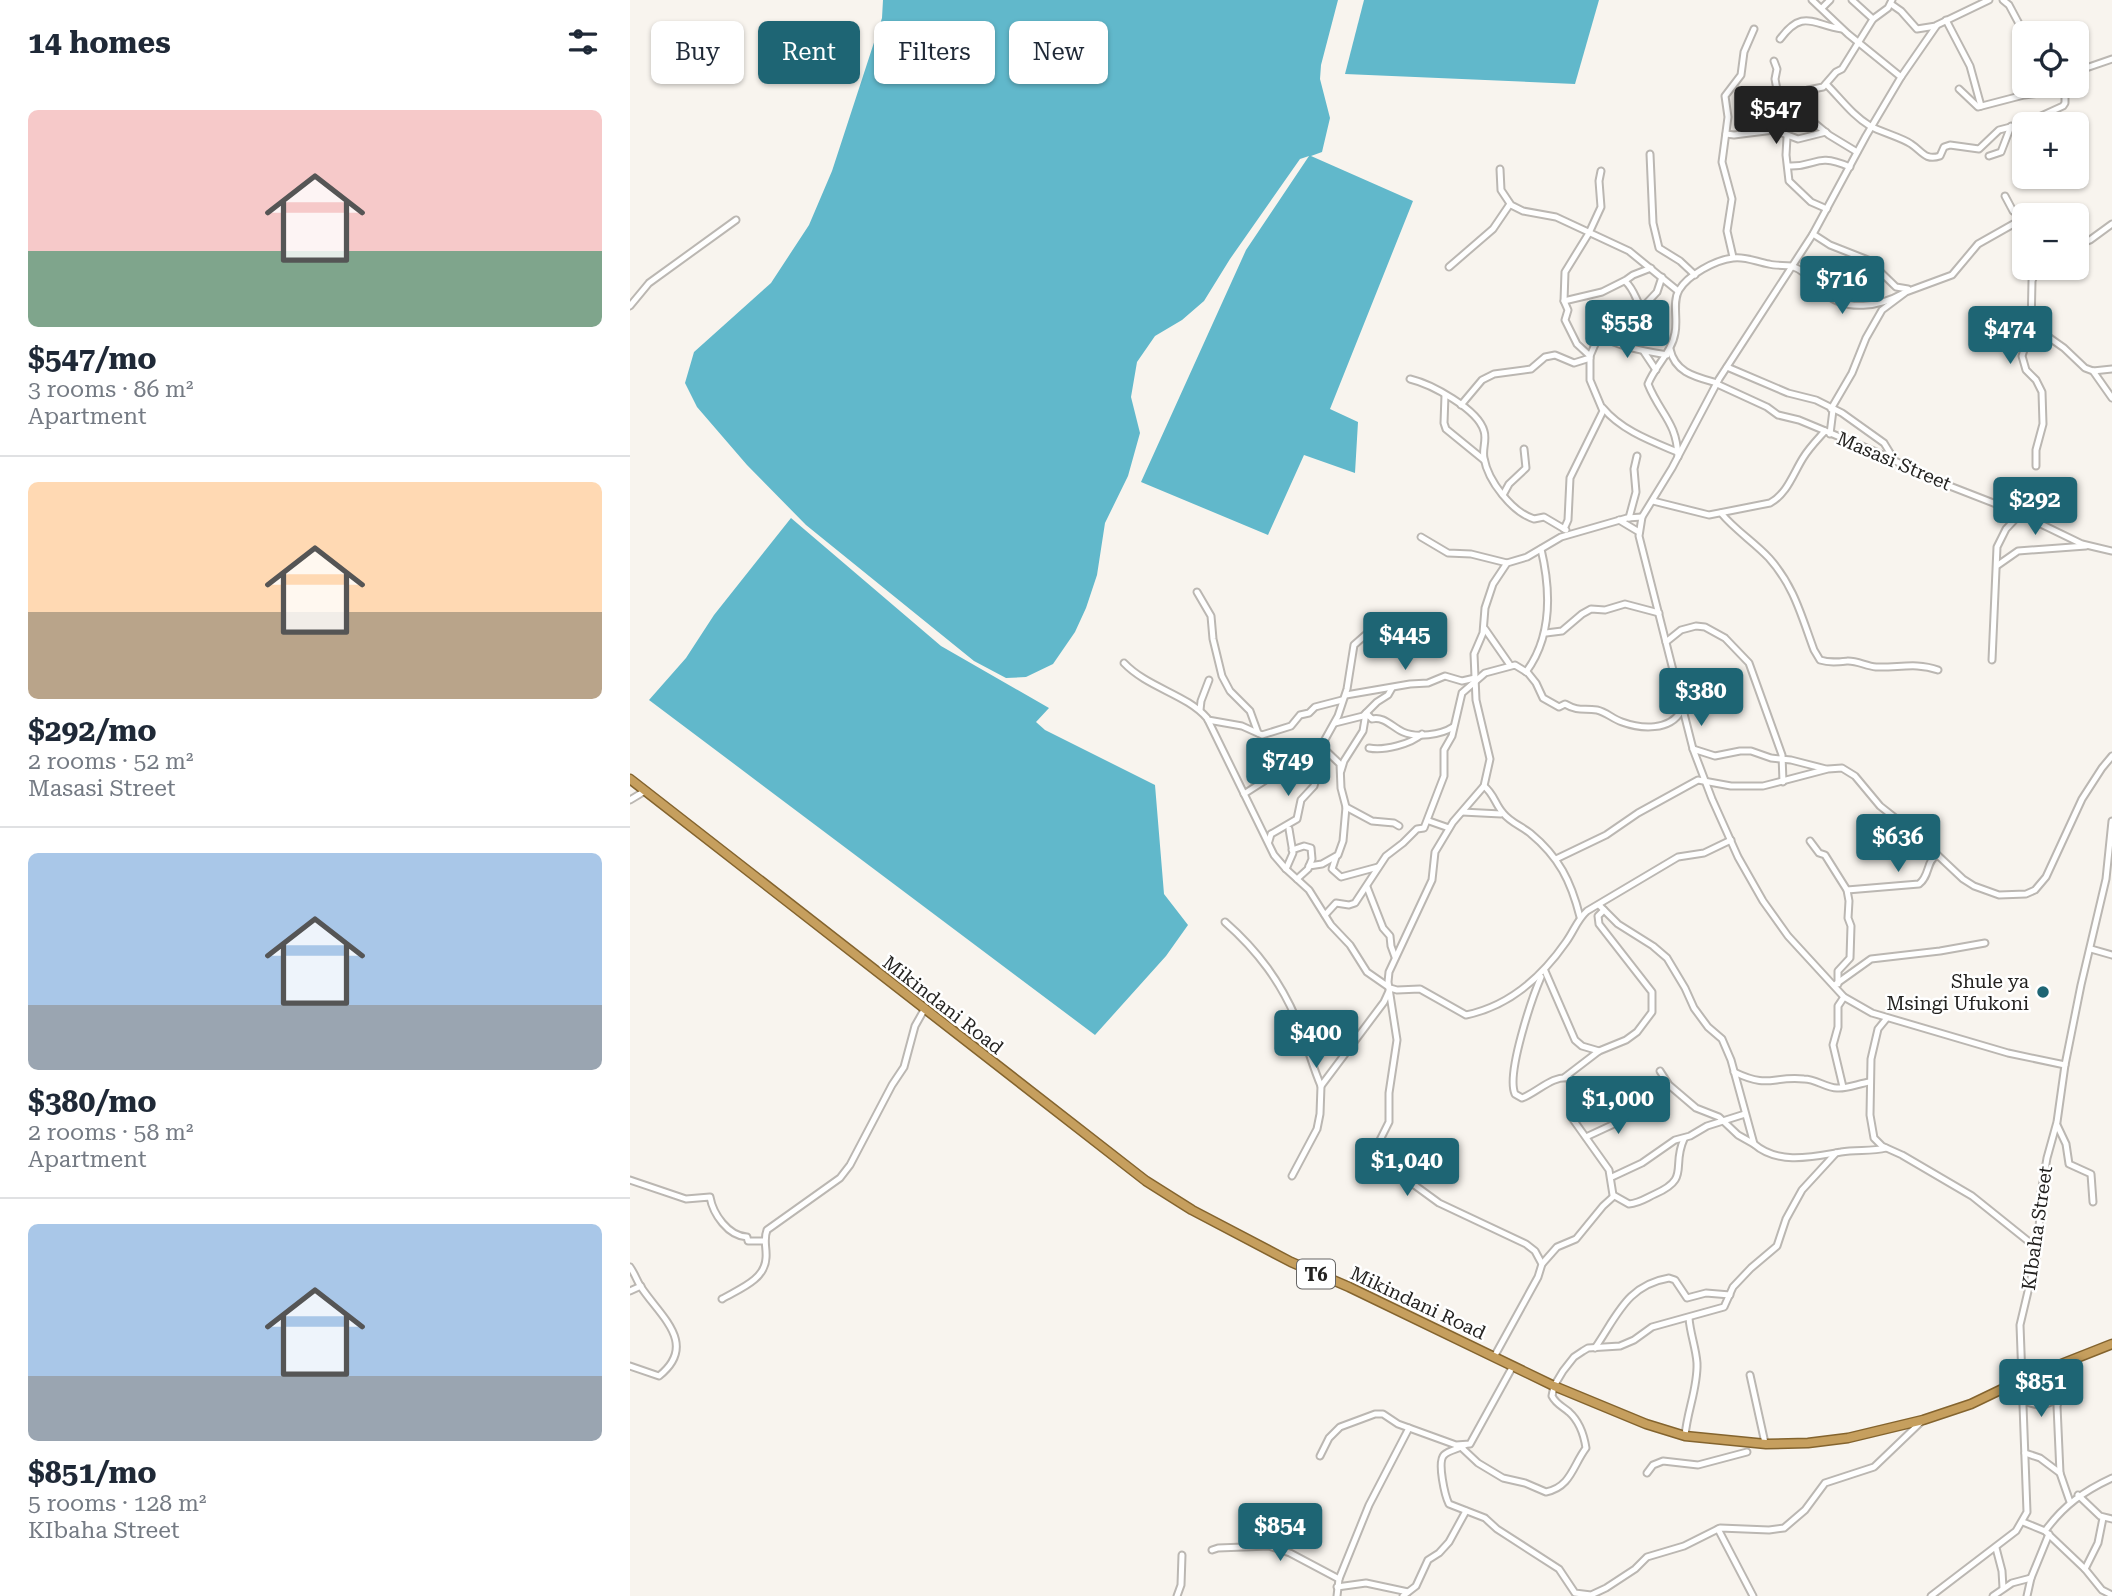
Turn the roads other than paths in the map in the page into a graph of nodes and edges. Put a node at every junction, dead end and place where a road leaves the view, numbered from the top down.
1 (1812, 0) edge
2 (1830, 0) edge
3 (1852, 0) edge
4 (1978, 0) edge
5 (1987, 0) edge
6 (2003, 0) edge
7 (1892, 1) edge
8 (1823, 9) junction
9 (1873, 19) junction
10 (1815, 20) junction
11 (1946, 20) junction
12 (2018, 21) edge
13 (1936, 26) junction
14 (1754, 29) dead end
15 (1842, 29) junction
16 (1780, 39) dead end
17 (1858, 43) junction
18 (2112, 60) edge
19 (1774, 61) dead end
20 (2089, 67) edge
21 (1901, 77) junction
22 (1826, 84) junction
23 (1959, 89) dead end
24 (2012, 98) edge
25 (2065, 98) edge
26 (1981, 106) junction
27 (2011, 126) junction
28 (1873, 127) junction
29 (1774, 130) junction
30 (1826, 132) junction
31 (1726, 134) junction
32 (1787, 136) junction
33 (1857, 152) junction
34 (1650, 154) dead end
35 (1989, 156) dead end
36 (1789, 166) junction
37 (1850, 167) junction
38 (1500, 169) dead end
39 (1601, 170) dead end
40 (2005, 196) dead end
41 (1510, 204) junction
42 (1827, 209) junction
43 (2012, 209) edge
44 (736, 220) dead end
45 (2112, 224) edge
46 (2012, 226) edge
47 (1589, 233) junction
48 (1814, 234) junction
49 (2089, 240) edge
50 (1733, 257) junction
51 (1792, 266) junction
52 (1448, 267) dead end
53 (1651, 268) junction
54 (1695, 275) junction
55 (1662, 277) junction
56 (2032, 280) edge
57 (1625, 281) junction
58 (1912, 290) junction
59 (1678, 291) junction
60 (1904, 293) junction
61 (1564, 301) junction
62 (630, 306) edge
63 (1641, 309) junction
64 (2031, 313) junction
65 (1639, 318) dead end
66 (1598, 320) dead end
67 (1599, 335) junction
68 (1670, 347) junction
69 (1643, 351) junction
70 (1667, 355) junction
71 (1590, 357) junction
72 (1727, 367) junction
73 (2112, 369) edge
74 (1656, 370) junction
75 (2093, 372) junction
76 (1410, 379) dead end
77 (1717, 384) junction
78 (1445, 395) junction
79 (2112, 398) edge
80 (1461, 405) junction
81 (1603, 408) junction
82 (1832, 410) junction
83 (1826, 432) junction
84 (1524, 449) dead end
85 (1678, 455) junction
86 (1637, 456) dead end
87 (1484, 460) junction
88 (1895, 461) junction
89 (2036, 466) dead end
90 (1503, 495) junction
91 (1653, 501) junction
92 (1721, 513) junction
93 (2020, 514) junction
94 (1642, 517) junction
95 (1629, 518) junction
96 (1619, 520) junction
97 (1564, 529) junction
98 (1639, 532) junction
99 (1571, 533) junction
100 (1421, 537) dead end
101 (2089, 546) junction
102 (1541, 549) junction
103 (2112, 551) edge
104 (1507, 563) junction
105 (1998, 565) junction
106 (1197, 592) dead end
107 (1659, 613) junction
108 (1485, 629) junction
109 (1370, 631) dead end
110 (1546, 633) junction
111 (1666, 643) junction
112 (1992, 660) dead end
113 (1124, 663) dead end
114 (1510, 665) junction
115 (1938, 670) dead end
116 (1526, 672) junction
117 (1209, 680) dead end
118 (1474, 680) junction
119 (1392, 688) junction
120 (1343, 698) junction
121 (1682, 709) junction
122 (1200, 710) junction
123 (1366, 713) junction
124 (1208, 720) junction
125 (1334, 723) junction
126 (1453, 727) junction
127 (1258, 733) junction
128 (1422, 734) junction
129 (1322, 747) junction
130 (1369, 748) dead end
131 (1693, 749) junction
132 (2112, 756) edge
133 (1783, 759) junction
134 (1828, 769) junction
135 (1341, 771) junction
136 (630, 779) edge
137 (1706, 782) junction
138 (1783, 782) junction
139 (1484, 786) junction
140 (645, 791) junction
141 (1244, 794) junction
142 (630, 800) edge
143 (1346, 807) junction
144 (1462, 812) junction
145 (1504, 815) junction
146 (1429, 821) junction
147 (2112, 821) edge
148 (1398, 826) dead end
149 (1449, 828) junction
150 (1289, 830) dead end
151 (1731, 840) junction
152 (1810, 841) dead end
153 (1268, 843) junction
154 (1292, 849) junction
155 (1937, 855) junction
156 (1336, 857) junction
157 (1556, 859) junction
158 (1309, 866) junction
159 (1378, 867) junction
160 (1286, 869) junction
161 (1297, 879) junction
162 (1367, 887) junction
163 (1847, 890) junction
164 (1601, 908) junction
165 (1325, 915) junction
166 (1580, 917) junction
167 (1225, 922) dead end
168 (1984, 943) dead end
169 (2091, 948) junction
170 (2112, 955) edge
171 (1395, 957) junction
172 (1543, 972) junction
173 (1836, 985) junction
174 (1390, 988) junction
175 (1844, 997) junction
176 (924, 1010) junction
177 (1887, 1018) junction
178 (1599, 1051) junction
179 (2065, 1065) junction
180 (1660, 1071) dead end
181 (1734, 1072) junction
182 (1564, 1077) junction
183 (1870, 1082) junction
184 (1321, 1086) junction
185 (1843, 1087) junction
186 (1636, 1107) dead end
187 (1745, 1114) junction
188 (1725, 1121) junction
189 (2057, 1122) junction
190 (1586, 1137) junction
191 (1684, 1139) junction
192 (1754, 1144) junction
193 (1886, 1148) junction
194 (1836, 1153) junction
195 (1292, 1176) dead end
196 (1612, 1177) junction
197 (630, 1180) edge
198 (1614, 1196) junction
199 (2093, 1202) dead end
200 (764, 1241) junction
201 (2038, 1249) junction
202 (1542, 1264) junction
203 (630, 1268) edge
204 (641, 1286) junction
205 (630, 1291) edge
206 (1730, 1295) junction
207 (722, 1298) dead end
208 (1689, 1318) junction
209 (2112, 1344) edge
210 (1595, 1348) junction
211 (1494, 1357) junction
212 (2069, 1364) junction
213 (630, 1366) edge
214 (1513, 1366) junction
215 (1751, 1375) dead end
216 (2021, 1380) junction
217 (1554, 1386) junction
218 (2022, 1399) junction
219 (2059, 1399) junction
220 (1923, 1420) junction
221 (1409, 1428) junction
222 (1685, 1436) junction
223 (1765, 1444) junction
224 (1463, 1447) junction
225 (1746, 1452) dead end
226 (2025, 1453) junction
227 (1320, 1456) dead end
228 (1647, 1473) dead end
229 (2060, 1473) junction
230 (2112, 1478) edge
231 (2078, 1495) junction
232 (2070, 1502) junction
233 (1466, 1511) junction
234 (2103, 1517) junction
235 (2112, 1519) edge
236 (2023, 1522) junction
237 (1718, 1529) junction
238 (2047, 1532) junction
239 (1996, 1548) junction
240 (1212, 1550) dead end
241 (1182, 1555) dead end
242 (2085, 1570) junction
243 (2031, 1578) junction
244 (1339, 1579) junction
245 (1337, 1587) junction
246 (2003, 1588) junction
247 (1405, 1594) edge
248 (1579, 1595) edge
249 (2112, 1595) edge
250 (1177, 1596) edge
251 (1337, 1596) edge
252 (1753, 1596) edge
253 (1931, 1596) edge
254 (1993, 1596) edge
255 (2027, 1596) edge

1 - 8 street
2 - 8 street
3 - 9 street
4 - 5 street
5 - 11 street
6 - 12 street
7 - 9 street
7 - 13 street
8 - 10 street
8 - 15 street
9 - 17 street
10 - 15 street
10 - 16 street
11 - 13 street
11 - 26 street
13 - 21 street
14 - 31 street
15 - 17 street
17 - 21 street
17 - 22 street
18 - 20 street
19 - 29 street
21 - 28 street
22 - 28 street
22 - 30 street
23 - 26 street
24 - 26 street
25 - 27 street
27 - 28 street
27 - 35 street
28 - 33 street
29 - 31 street
29 - 32 street
30 - 32 street
30 - 33 street
31 - 50 street
32 - 36 street
33 - 37 street
34 - 54 street
36 - 37 street
36 - 42 street
37 - 42 street
38 - 41 street
39 - 47 street
40 - 43 street
41 - 47 street
41 - 52 street
42 - 48 street
44 - 62 street
45 - 49 street
46 - 58 street
47 - 53 street
47 - 61 street
48 - 51 street
48 - 58 street
50 - 51 street
50 - 54 street
51 - 60 street
51 - 72 street
53 - 55 street
53 - 57 street
54 - 59 street
55 - 59 street
55 - 63 street
56 - 64 street
57 - 61 street
57 - 63 street
58 - 60 street
59 - 68 street
60 - 82 street
61 - 71 street
63 - 65 street
64 - 75 street
64 - 89 street
66 - 67 street
67 - 69 street
67 - 71 street
68 - 70 street
68 - 77 street, Masasi Street
69 - 70 street
69 - 74 street
70 - 74 street
71 - 80 street
71 - 81 street
72 - 77 street
72 - 82 street
73 - 75 street
74 - 85 street
75 - 79 street
76 - 78 street
77 - 83 street, Masasi Street
77 - 85 street
78 - 80 street
78 - 87 street
80 - 87 street
81 - 85 street
81 - 97 street
82 - 83 street
82 - 88 street
83 - 88 street, Masasi Street
83 - 92 street
84 - 90 street
85 - 91 street
86 - 95 street
87 - 90 street
88 - 93 street, Masasi Street
90 - 97 street
91 - 92 street
91 - 94 street
92 - 115 street
93 - 101 street, Masasi Street
93 - 105 street
94 - 95 street
94 - 98 street
95 - 96 street
96 - 98 street
96 - 99 street
97 - 99 street
98 - 107 street
99 - 102 street
100 - 104 street
101 - 103 street, Masasi Street
101 - 105 street
102 - 104 street
102 - 110 street
104 - 108 street
105 - 112 street
106 - 127 street
107 - 110 street
107 - 111 street
108 - 114 street
108 - 118 street
109 - 120 street
110 - 116 street
111 - 121 street
111 - 133 street
113 - 122 street
114 - 116 street
114 - 118 street
116 - 121 street
117 - 122 street
118 - 119 street
118 - 126 street
118 - 139 street
119 - 120 street
119 - 123 street
120 - 125 street
120 - 127 street
121 - 131 street
122 - 124 street
123 - 125 street
123 - 128 street
123 - 135 street
124 - 127 street
124 - 141 street
125 - 129 street
126 - 128 street
126 - 146 street
128 - 130 street
129 - 135 street
129 - 141 street
129 - 153 street
131 - 133 street
131 - 137 street
132 - 155 street
133 - 134 street
133 - 138 street
134 - 138 street
134 - 155 street
135 - 143 street
136 - 140 highway, Mikindani Road / T6
137 - 138 street
137 - 151 street
137 - 157 street
139 - 144 street
139 - 145 street
140 - 142 street
140 - 176 highway, Mikindani Road / T6
141 - 153 street
143 - 148 street
143 - 156 street
144 - 145 street
144 - 149 street
145 - 157 street
146 - 149 street
146 - 159 street
147 - 169 street, KIbaha Street
149 - 171 street
150 - 154 street
151 - 164 street
151 - 173 street
152 - 163 street
153 - 160 street
154 - 158 street
154 - 160 street
155 - 163 street
156 - 158 street
156 - 159 street
157 - 166 street
158 - 161 street
159 - 162 street
160 - 161 street
161 - 165 street
162 - 165 street
162 - 171 street
163 - 173 street
164 - 166 street
164 - 178 street
164 - 181 street
165 - 174 street
166 - 172 street
167 - 184 street
168 - 173 street
169 - 170 street
169 - 179 street, KIbaha Street
171 - 174 street
172 - 174 street
172 - 178 street
172 - 182 street
173 - 175 street
174 - 184 street
174 - 202 street
175 - 177 street
175 - 185 street
176 - 200 street
176 - 211 highway, Mikindani Road / T6
177 - 179 street
177 - 183 street
178 - 182 street
179 - 189 street, KIbaha Street
180 - 188 street
181 - 185 street
181 - 187 street
182 - 190 street
183 - 185 street
183 - 193 street
184 - 195 street
186 - 190 street
187 - 188 street
187 - 192 street
188 - 191 street
188 - 192 street
189 - 199 street
189 - 201 street, KIbaha Street
190 - 196 street
191 - 196 street
191 - 198 street
192 - 194 street
193 - 194 street
193 - 201 street
194 - 206 street
196 - 198 street
197 - 200 street
198 - 202 street
200 - 207 street
201 - 216 street, KIbaha Street
202 - 211 street
203 - 204 street
204 - 205 street
204 - 213 street
206 - 208 street
206 - 210 street
208 - 210 street
208 - 222 street
209 - 212 highway, Mikindani Road / T6
210 - 217 street
211 - 214 highway, Mikindani Road / T6
212 - 216 highway, Mikindani Road / T6
212 - 218 street
212 - 219 street
214 - 217 highway, Mikindani Road / T6
214 - 224 street
215 - 223 street
216 - 218 street, KIbaha Street
216 - 220 highway, Mikindani Road / T6
217 - 222 highway, Mikindani Road / T6
217 - 224 street
218 - 219 street
218 - 226 street, KIbaha Street
219 - 229 street
220 - 223 highway, Mikindani Road / T6
220 - 237 street
221 - 224 street
221 - 227 street
221 - 244 street
222 - 223 highway, Mikindani Road / T6
224 - 233 street
225 - 228 street
226 - 229 street
226 - 236 street, KIbaha Street
229 - 232 street
230 - 231 street
231 - 232 street
231 - 234 street
232 - 238 street
233 - 247 street
233 - 248 street
234 - 235 street
234 - 242 street
236 - 238 street
236 - 239 street
237 - 248 street
237 - 252 street
238 - 242 street
238 - 243 street
239 - 246 street
239 - 253 street
240 - 244 street
241 - 250 street
242 - 249 street
243 - 246 street
243 - 255 street
244 - 245 street
245 - 247 street
245 - 251 street
246 - 254 street

